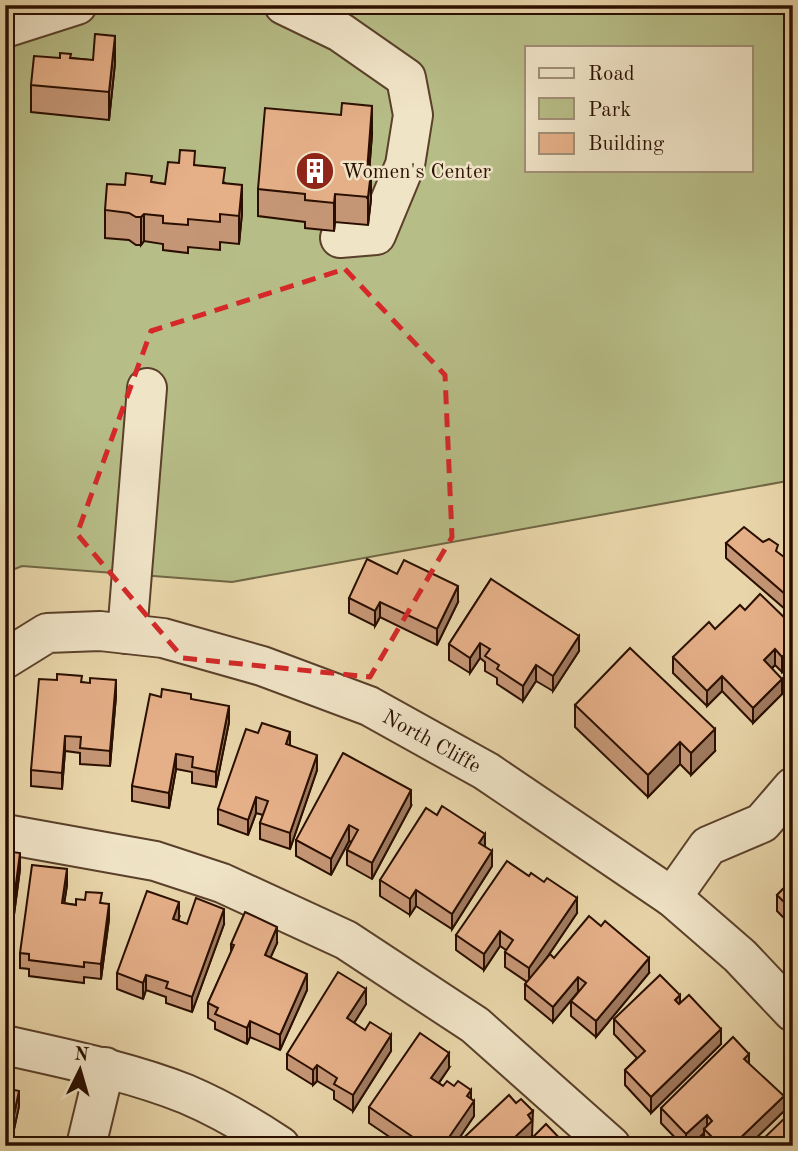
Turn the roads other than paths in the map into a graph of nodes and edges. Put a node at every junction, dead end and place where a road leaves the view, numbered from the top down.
1 (76, 5) edge
2 (284, 5) edge
3 (5, 28) edge
4 (340, 238) dead end
5 (147, 388) dead end
6 (127, 634) junction
7 (5, 659) edge
8 (793, 787) edge
9 (5, 834) edge
10 (672, 897) junction
11 (793, 1012) edge
12 (5, 1045) edge
13 (105, 1067) junction
14 (86, 1146) edge
15 (280, 1146) edge
16 (611, 1146) edge

1 - 3 street
2 - 4 street
5 - 6 street
6 - 7 street, North Cliffe
6 - 10 street, North Cliffe
8 - 10 street
9 - 16 street
10 - 11 street, North Cliffe
12 - 13 street
13 - 14 street
13 - 15 street

